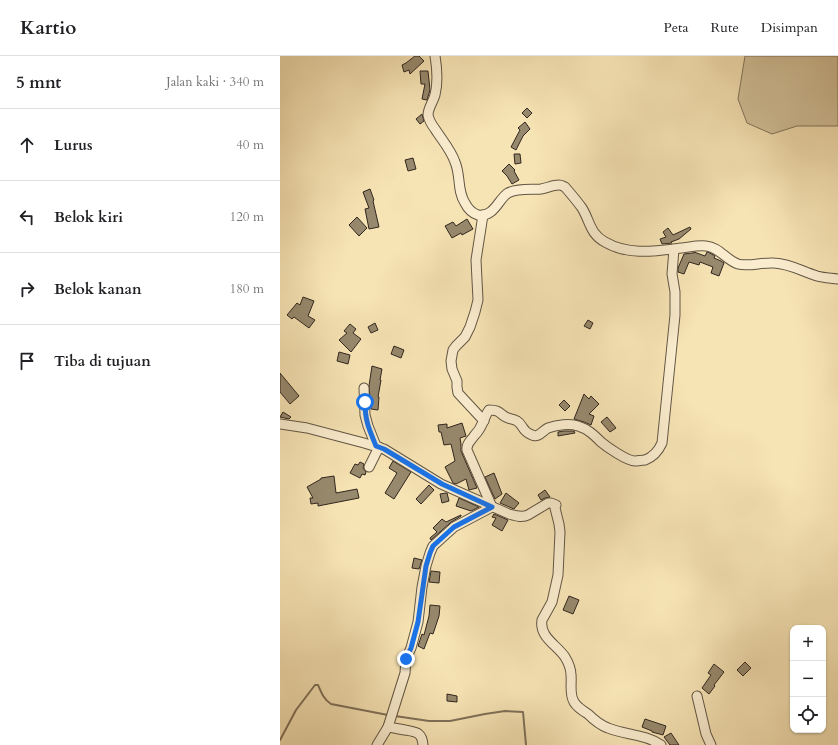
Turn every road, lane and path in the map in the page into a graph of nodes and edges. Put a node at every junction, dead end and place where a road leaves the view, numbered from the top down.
1 (435, 56) edge
2 (483, 216) junction
3 (674, 249) junction
4 (838, 279) edge
5 (364, 388) dead end
6 (484, 421) junction
7 (280, 424) edge
8 (377, 447) junction
9 (369, 467) dead end
10 (492, 507) junction
11 (697, 696) dead end
12 (388, 727) junction
13 (377, 745) edge
14 (423, 745) edge
15 (661, 745) edge
16 (710, 745) edge

1 - 2 street
2 - 3 street
2 - 6 street
3 - 4 street
3 - 6 street
5 - 8 street
6 - 10 street
7 - 8 street
8 - 9 street
8 - 10 street
10 - 12 street
10 - 15 street
11 - 16 street
12 - 13 street
12 - 14 street

